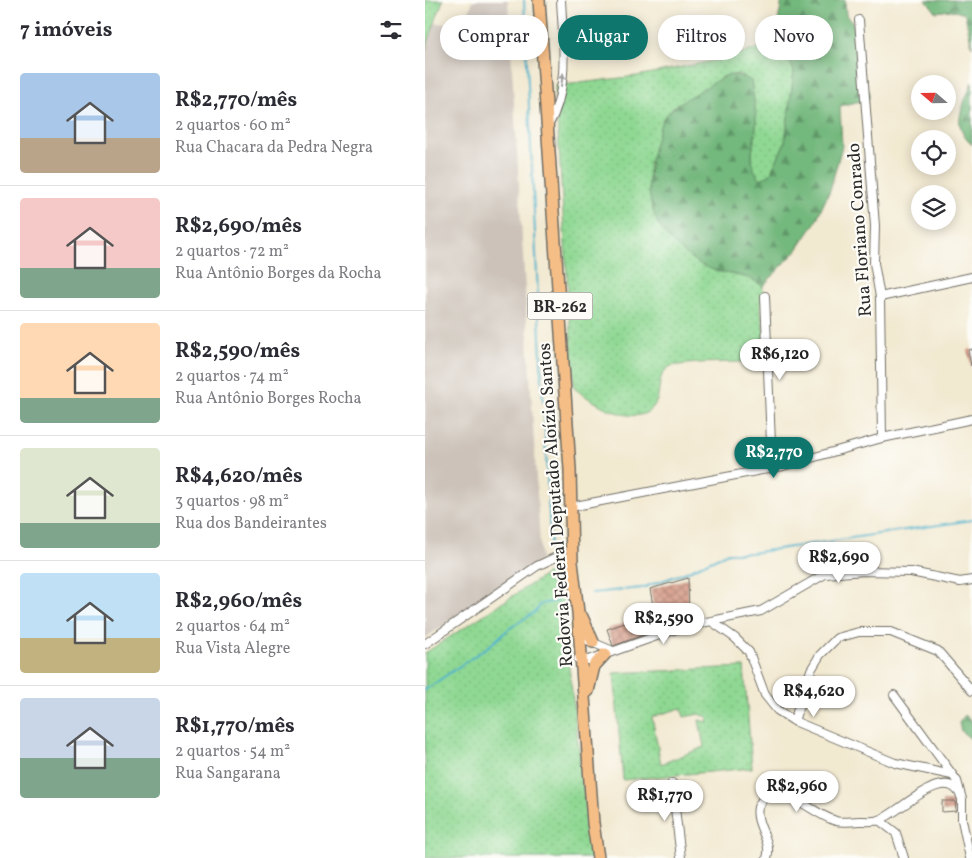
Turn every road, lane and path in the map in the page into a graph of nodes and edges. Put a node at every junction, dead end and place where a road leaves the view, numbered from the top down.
1 (539, 0) edge
2 (561, 0) edge
3 (859, 20) dead end
4 (548, 126) junction
5 (972, 276) edge
6 (765, 296) dead end
7 (879, 297) junction
8 (972, 418) edge
9 (882, 438) junction
10 (772, 468) junction
11 (570, 507) junction
12 (572, 559) junction
13 (972, 580) edge
14 (577, 599) junction
15 (711, 622) junction
16 (577, 642) junction
17 (593, 642) junction
18 (425, 644) edge
19 (609, 652) junction
20 (579, 660) junction
21 (972, 691) edge
22 (894, 695) dead end
23 (585, 708) junction
24 (794, 722) junction
25 (587, 735) junction
26 (952, 775) junction
27 (672, 783) dead end
28 (962, 799) junction
29 (879, 820) junction
30 (683, 857) edge
31 (598, 858) edge
32 (767, 858) edge
33 (904, 858) edge
34 (970, 858) edge

1 - 4 highway, Rodovia Federal Deputado Aloízio Santos / BR-262
4 -> 2 street
3 - 7 street, Rua Floriano Conrado
4 - 11 highway, Rodovia Federal Deputado Aloízio Santos / BR-262
5 - 7 street
6 - 10 street
7 - 9 street, Rua Floriano Conrado
8 - 9 street
9 - 10 street
10 - 11 street
11 - 12 highway, Rodovia Federal Deputado Aloízio Santos / BR-262
12 - 14 highway, Rodovia Federal Deputado Aloízio Santos / BR-262
12 - 16 highway
12 - 18 street
13 - 15 street
14 - 16 highway, Rodovia Federal Deputado Aloízio Santos / BR-262
14 - 17 highway
15 - 19 street
15 - 24 street
16 - 17 street
16 - 20 highway, Rodovia Federal Deputado Aloízio Santos / BR-262
17 - 19 street
19 - 20 street
19 - 23 highway
20 - 23 highway, Rodovia Federal Deputado Aloízio Santos / BR-262
20 - 25 highway
21 - 24 street
22 - 26 street
23 - 25 highway, Rodovia Federal Deputado Aloízio Santos / BR-262
24 - 26 street
25 - 31 highway, Rodovia Federal Deputado Aloízio Santos / BR-262
26 - 28 street
27 - 30 street
28 - 29 street
28 - 34 street
29 - 32 street
29 - 33 street

